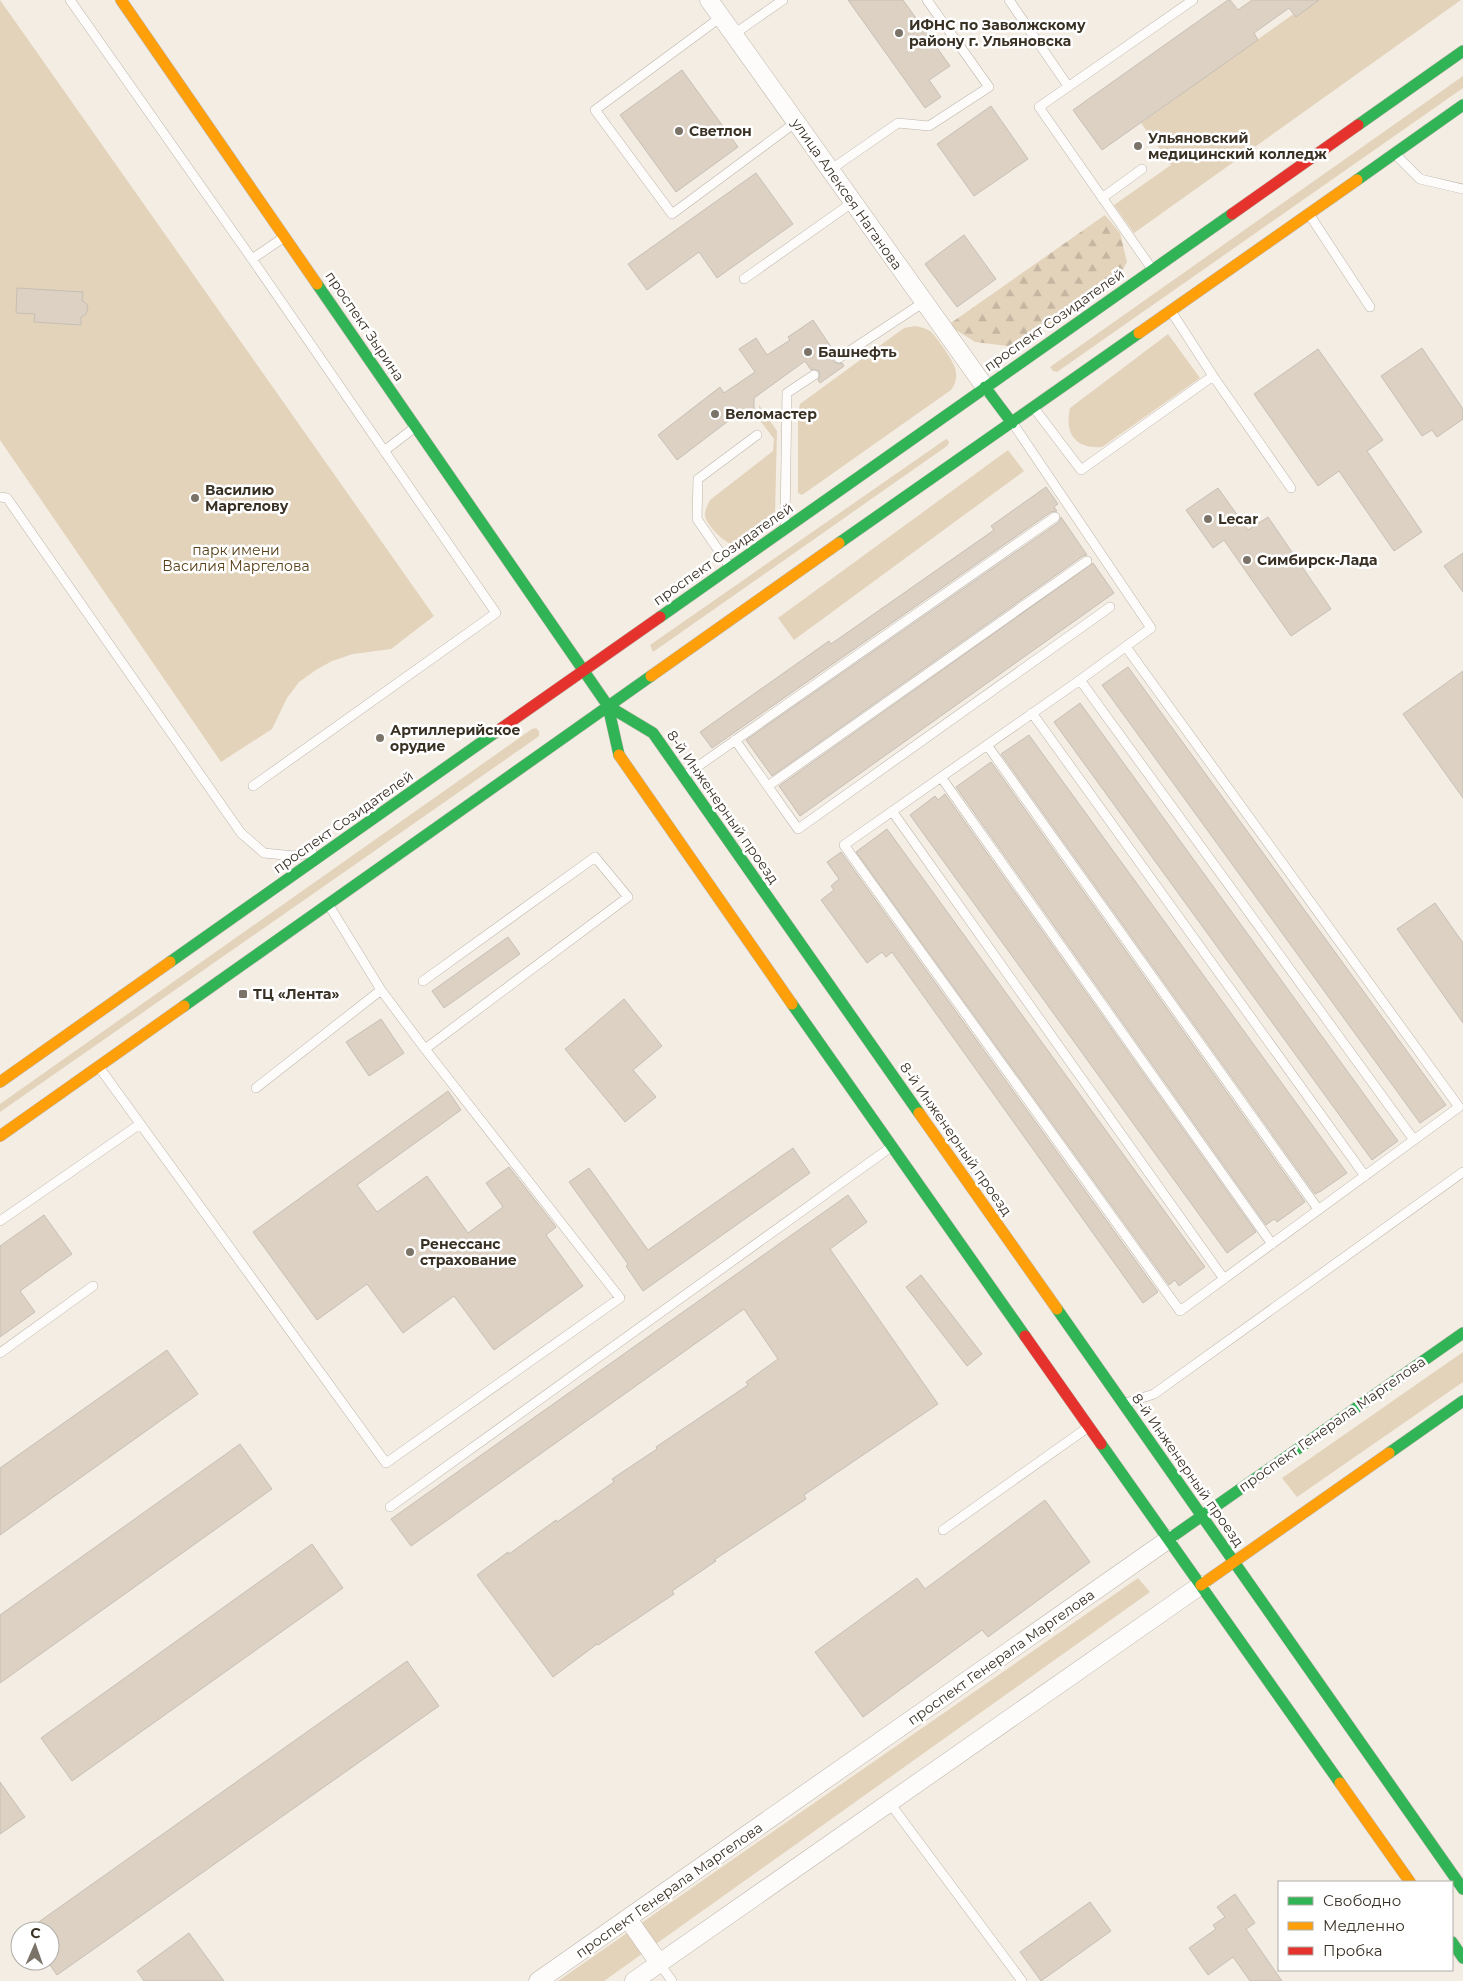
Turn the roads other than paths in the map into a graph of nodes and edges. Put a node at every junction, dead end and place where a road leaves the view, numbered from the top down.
1 (70, 0) edge
2 (121, 0) edge
3 (709, 0) edge
4 (783, 0) edge
5 (927, 0) edge
6 (1009, 0) edge
7 (1192, 0) edge
8 (721, 17) junction
9 (734, 34) junction
10 (1463, 51) edge
11 (1068, 86) junction
12 (1463, 105) edge
13 (796, 122) junction
14 (1395, 154) junction
15 (1142, 169) dead end
16 (830, 170) junction
17 (1463, 189) edge
18 (1102, 198) junction
19 (853, 202) junction
20 (1309, 213) junction
21 (285, 236) junction
22 (252, 259) junction
23 (1152, 269) junction
24 (744, 279) dead end
25 (924, 302) junction
26 (1370, 307) dead end
27 (1171, 311) junction
28 (839, 358) dead end
29 (814, 375) dead end
30 (1213, 376) junction
31 (985, 387) junction
32 (1034, 408) junction
33 (1012, 423) junction
34 (416, 427) junction
35 (757, 435) dead end
36 (384, 451) junction
37 (1291, 488) dead end
38 (0, 497) edge
39 (1055, 517) dead end
40 (785, 528) junction
41 (1087, 561) dead end
42 (730, 567) junction
43 (1110, 608) dead end
44 (1126, 647) junction
45 (584, 670) junction
46 (1080, 680) junction
47 (608, 706) junction
48 (1032, 713) junction
49 (735, 740) junction
50 (987, 745) junction
51 (684, 776) junction
52 (941, 777) junction
53 (253, 786) dead end
54 (768, 786) junction
55 (892, 811) junction
56 (336, 846) junction
57 (329, 904) junction
58 (423, 981) dead end
59 (382, 990) junction
60 (425, 1050) junction
61 (98, 1067) junction
62 (0, 1082) edge
63 (256, 1088) dead end
64 (140, 1124) junction
65 (0, 1136) edge
66 (1414, 1140) junction
67 (891, 1147) junction
68 (1463, 1172) edge
69 (1365, 1176) junction
70 (1318, 1209) junction
71 (0, 1221) edge
72 (1272, 1244) junction
73 (1224, 1279) junction
74 (93, 1286) dead end
75 (1463, 1333) edge
76 (0, 1353) edge
77 (1463, 1401) edge
78 (1120, 1406) junction
79 (1093, 1424) junction
80 (390, 1507) dead end
81 (1202, 1516) junction
82 (943, 1530) dead end
83 (1169, 1539) junction
84 (1233, 1562) junction
85 (1201, 1585) junction
86 (889, 1802) junction
87 (1409, 1881) edge
88 (1463, 1889) edge
89 (623, 1923) junction
90 (1453, 1943) edge
91 (1463, 1958) edge
92 (659, 1963) junction
93 (538, 1981) edge
94 (634, 1981) edge
95 (672, 1981) edge
96 (1022, 1981) edge

1 - 22 lane
2 - 21 street, проспект Зырина
3 - 8 street, улица Алексея Наганова
4 - 9 lane
5 - 16 lane
6 - 11 lane
7 - 11 lane
8 - 9 street, улица Алексея Наганова
8 - 13 lane
9 - 13 street, улица Алексея Наганова
10 - 23 street, проспект Созидателей
11 - 18 lane
12 - 14 street
13 - 16 street, улица Алексея Наганова
14 - 17 lane
14 - 20 street
15 - 18 lane
16 - 19 street, улица Алексея Наганова
18 - 23 lane
19 - 24 lane
19 - 25 street, улица Алексея Наганова
20 - 26 lane
20 - 27 street
21 - 22 lane
21 - 34 street, проспект Зырина
22 - 36 lane
23 - 31 street, проспект Созидателей
25 - 28 lane
25 - 31 street, улица Алексея Наганова
27 - 30 lane
27 - 32 street
29 - 40 lane
30 - 32 lane
30 - 37 lane
31 - 33 street
31 - 40 street, проспект Созидателей
32 - 33 street
33 - 44 lane
33 - 47 street
34 - 36 lane
34 - 45 street, проспект Зырина
35 - 42 lane
36 - 53 lane
38 - 56 lane
39 - 49 lane
40 - 42 street, проспект Созидателей
41 - 54 lane
42 - 45 street, проспект Созидателей
43 - 54 lane
44 - 46 lane
44 - 66 lane
45 - 47 street, проспект Зырина
45 - 56 street, проспект Созидателей
46 - 48 lane
46 - 66 lane
47 - 51 street, 8-й Инженерный проезд
47 - 57 street
47 - 67 street
48 - 50 lane
48 - 69 lane
49 - 51 lane
49 - 54 lane
50 - 52 lane
50 - 70 lane
51 - 78 street, 8-й Инженерный проезд
52 - 55 lane
52 - 72 lane
55 - 73 lane
55 - 73 lane
56 - 62 street, проспект Созидателей
57 - 59 lane
57 - 61 street
58 - 60 lane
59 - 60 lane
59 - 63 lane
60 - 64 lane
61 - 64 lane
61 - 65 street
64 - 71 lane
66 - 69 lane
67 - 79 street
67 - 80 lane
68 - 78 lane
69 - 70 lane
70 - 72 lane
72 - 73 lane
74 - 76 lane
75 - 81 street, проспект Генерала Маргелова
77 - 84 street
78 - 81 street, 8-й Инженерный проезд
79 - 82 lane
79 - 83 street
81 - 83 street, проспект Генерала Маргелова
81 - 84 street, 8-й Инженерный проезд
83 - 85 street
83 - 89 street, проспект Генерала Маргелова
84 - 85 street
84 - 88 street, 8-й Инженерный проезд
85 - 86 street
85 - 87 street
86 - 92 street
86 - 96 lane
89 - 92 street
89 - 93 street, проспект Генерала Маргелова
90 - 91 street
92 - 94 street
92 - 95 lane

